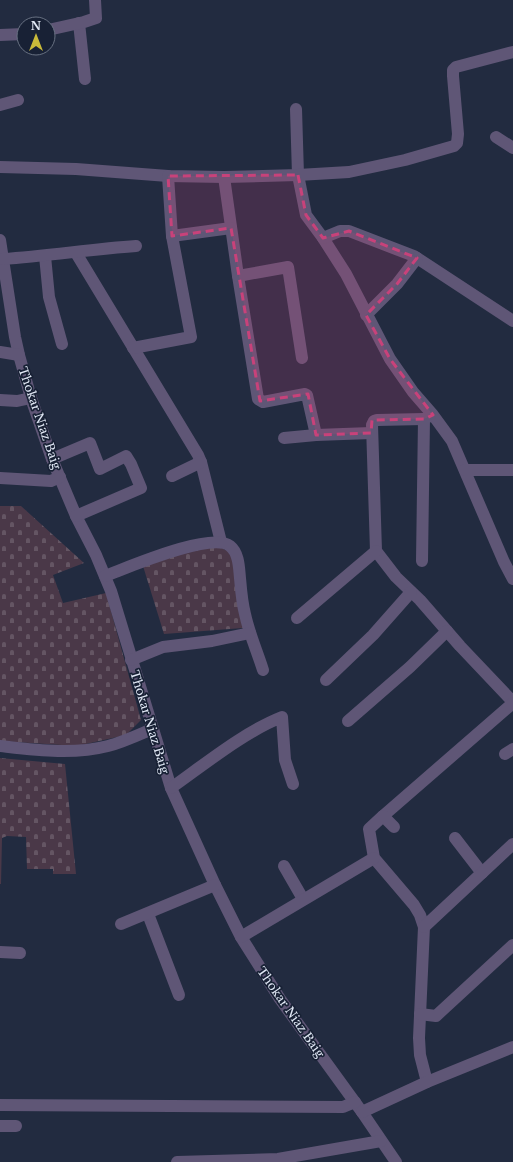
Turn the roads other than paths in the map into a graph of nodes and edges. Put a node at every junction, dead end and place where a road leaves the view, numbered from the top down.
1 (94, 0) edge
2 (79, 23) junction
3 (56, 28) edge
4 (16, 34) edge
5 (0, 35) edge
6 (513, 52) edge
7 (85, 79) dead end
8 (18, 100) dead end
9 (0, 105) edge
10 (296, 109) dead end
11 (496, 137) dead end
12 (513, 148) edge
13 (0, 167) edge
14 (168, 176) junction
15 (298, 176) junction
16 (224, 177) junction
17 (231, 228) junction
18 (172, 236) junction
19 (323, 238) junction
20 (0, 240) edge
21 (136, 246) dead end
22 (76, 253) junction
23 (45, 256) junction
24 (417, 258) junction
25 (2, 264) edge
26 (238, 276) junction
27 (4, 295) edge
28 (366, 315) junction
29 (513, 321) edge
30 (62, 344) dead end
31 (133, 348) junction
32 (0, 352) edge
33 (19, 355) junction
34 (302, 358) dead end
35 (31, 398) junction
36 (0, 400) edge
37 (428, 417) junction
38 (372, 433) junction
39 (316, 435) junction
40 (284, 438) dead end
41 (52, 459) junction
42 (201, 462) junction
43 (465, 470) junction
44 (513, 470) edge
45 (172, 476) dead end
46 (60, 477) junction
47 (0, 478) edge
48 (76, 516) junction
49 (221, 542) junction
50 (376, 551) junction
51 (422, 561) dead end
52 (105, 576) junction
53 (513, 579) edge
54 (412, 592) junction
55 (297, 618) dead end
56 (447, 631) junction
57 (250, 633) junction
58 (131, 660) junction
59 (263, 670) dead end
60 (326, 680) dead end
61 (513, 702) edge
62 (348, 722) dead end
63 (152, 729) junction
64 (0, 746) edge
65 (293, 784) dead end
66 (171, 788) junction
67 (383, 816) junction
68 (394, 827) dead end
69 (455, 838) dead end
70 (513, 844) edge
71 (374, 858) junction
72 (284, 866) dead end
73 (482, 873) junction
74 (215, 885) junction
75 (303, 899) junction
76 (148, 914) junction
77 (121, 924) dead end
78 (424, 927) junction
79 (241, 937) junction
80 (513, 945) edge
81 (0, 952) edge
82 (20, 953) dead end
83 (179, 995) dead end
84 (420, 1014) junction
85 (513, 1041) edge
86 (508, 1049) edge
87 (427, 1082) junction
88 (355, 1102) junction
89 (0, 1105) edge
90 (362, 1112) junction
91 (0, 1126) edge
92 (16, 1126) dead end
93 (381, 1141) junction
94 (177, 1162) edge
95 (396, 1162) edge

1 - 2 street
2 - 3 street
2 - 7 street
4 - 5 street
6 - 15 street
8 - 9 street
10 - 15 street
11 - 12 street
13 - 14 street
14 - 16 street
14 - 18 street
15 - 16 street
15 - 19 street
16 - 17 street
17 - 18 street
17 - 26 street
18 - 31 street
19 - 24 street
19 - 28 street
20 - 25 street, Thokar Niaz Baig
21 - 22 street
22 - 23 street
22 - 31 street
23 - 25 street
23 - 30 street
24 - 28 street
24 - 29 street
25 - 27 street, Thokar Niaz Baig
26 - 34 street
26 - 39 street
27 - 33 street, Thokar Niaz Baig
28 - 37 street
31 - 42 street
32 - 33 street
33 - 35 street, Thokar Niaz Baig
35 - 36 street
35 - 41 street, Thokar Niaz Baig
37 - 38 street
37 - 43 street
37 - 51 street
38 - 39 street
38 - 50 street
39 - 40 street
41 - 46 street, Thokar Niaz Baig
41 - 48 street
42 - 45 street
42 - 49 street
43 - 44 street
43 - 53 street
46 - 47 street
46 - 48 street, Thokar Niaz Baig
48 - 52 street, Thokar Niaz Baig
49 - 52 street
49 - 57 street
50 - 54 street
50 - 55 street
52 - 58 street, Thokar Niaz Baig
54 - 56 street
54 - 60 street
56 - 61 street
56 - 62 street
57 - 58 street
57 - 59 street
58 - 63 street, Thokar Niaz Baig
61 - 67 street
63 - 64 street
63 - 66 street, Thokar Niaz Baig
65 - 66 street
66 - 74 street, Thokar Niaz Baig
67 - 68 street
67 - 71 street
69 - 73 street
70 - 73 street
71 - 75 street
71 - 78 street
72 - 75 street
73 - 78 street
74 - 76 street
74 - 79 street, Thokar Niaz Baig
75 - 79 street
76 - 77 street
76 - 83 street
78 - 84 street
79 - 88 street, Thokar Niaz Baig
80 - 84 street
81 - 82 street
84 - 87 street
85 - 86 street
86 - 87 street
87 - 90 street
88 - 89 street
88 - 90 street, Thokar Niaz Baig
90 - 93 street, Thokar Niaz Baig
91 - 92 street
93 - 94 street
93 - 95 street, Thokar Niaz Baig

